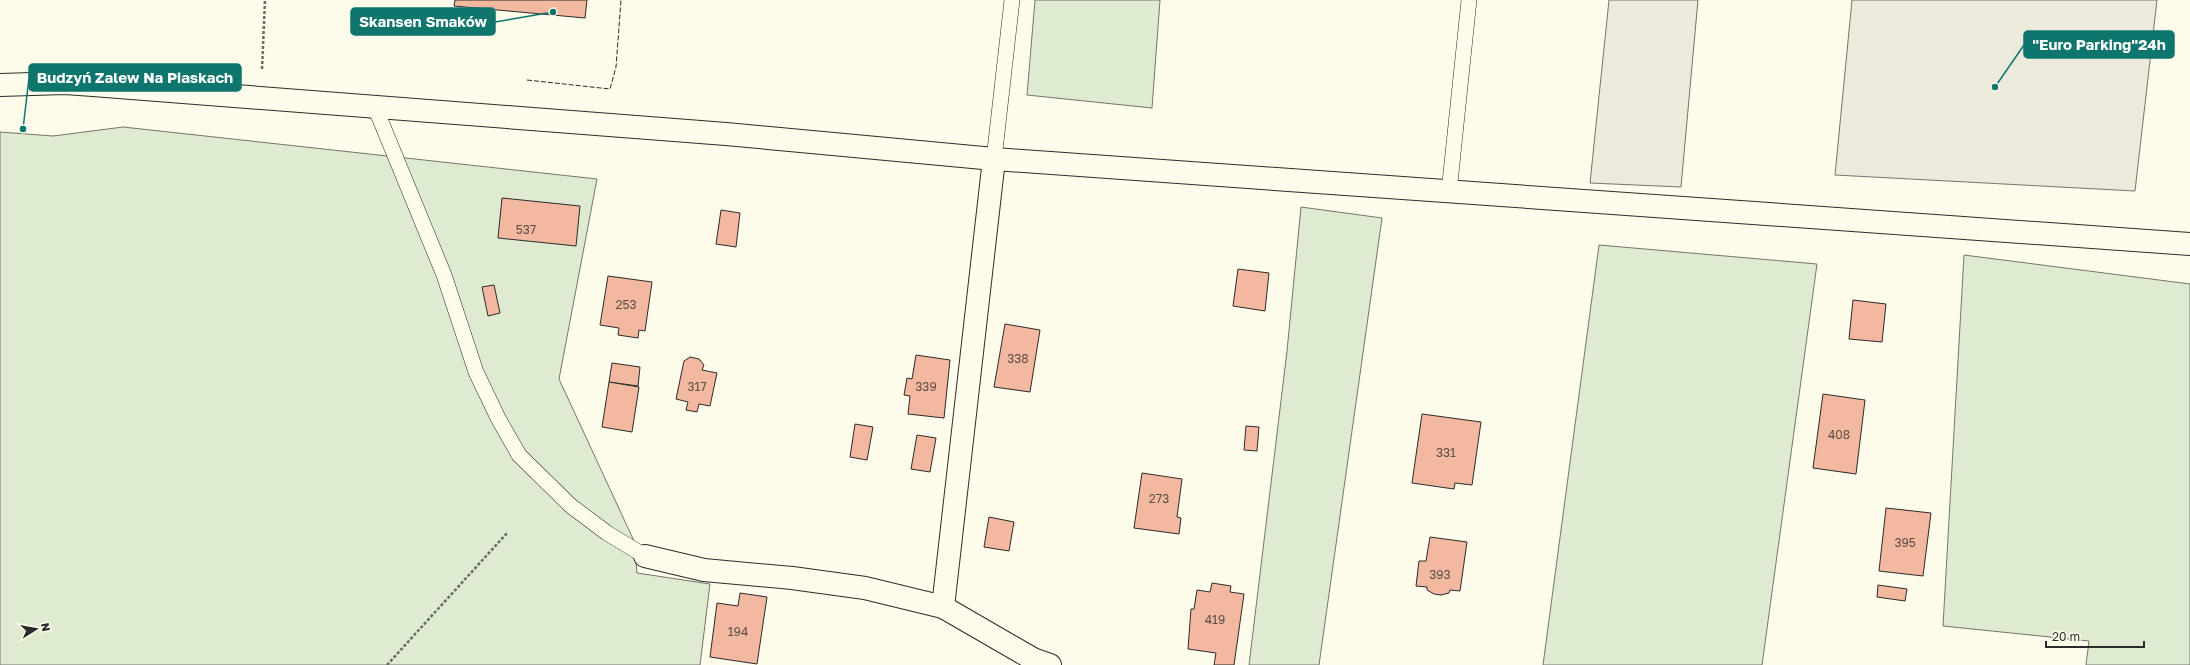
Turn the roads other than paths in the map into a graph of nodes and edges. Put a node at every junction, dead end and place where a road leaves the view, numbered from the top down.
1 (1012, 0) edge
2 (1469, 0) edge
3 (0, 85) edge
4 (375, 107) junction
5 (994, 159) junction
6 (1449, 192) junction
7 (2190, 244) edge
8 (645, 556) joint
9 (943, 607) junction
10 (1050, 665) edge

1 - 5 lane
2 - 6 lane
3 - 4 main road
4 - 5 main road
4 - 8 lane
5 - 6 main road
5 - 9 main road
6 - 7 main road
8 - 9 main road
9 - 10 main road

